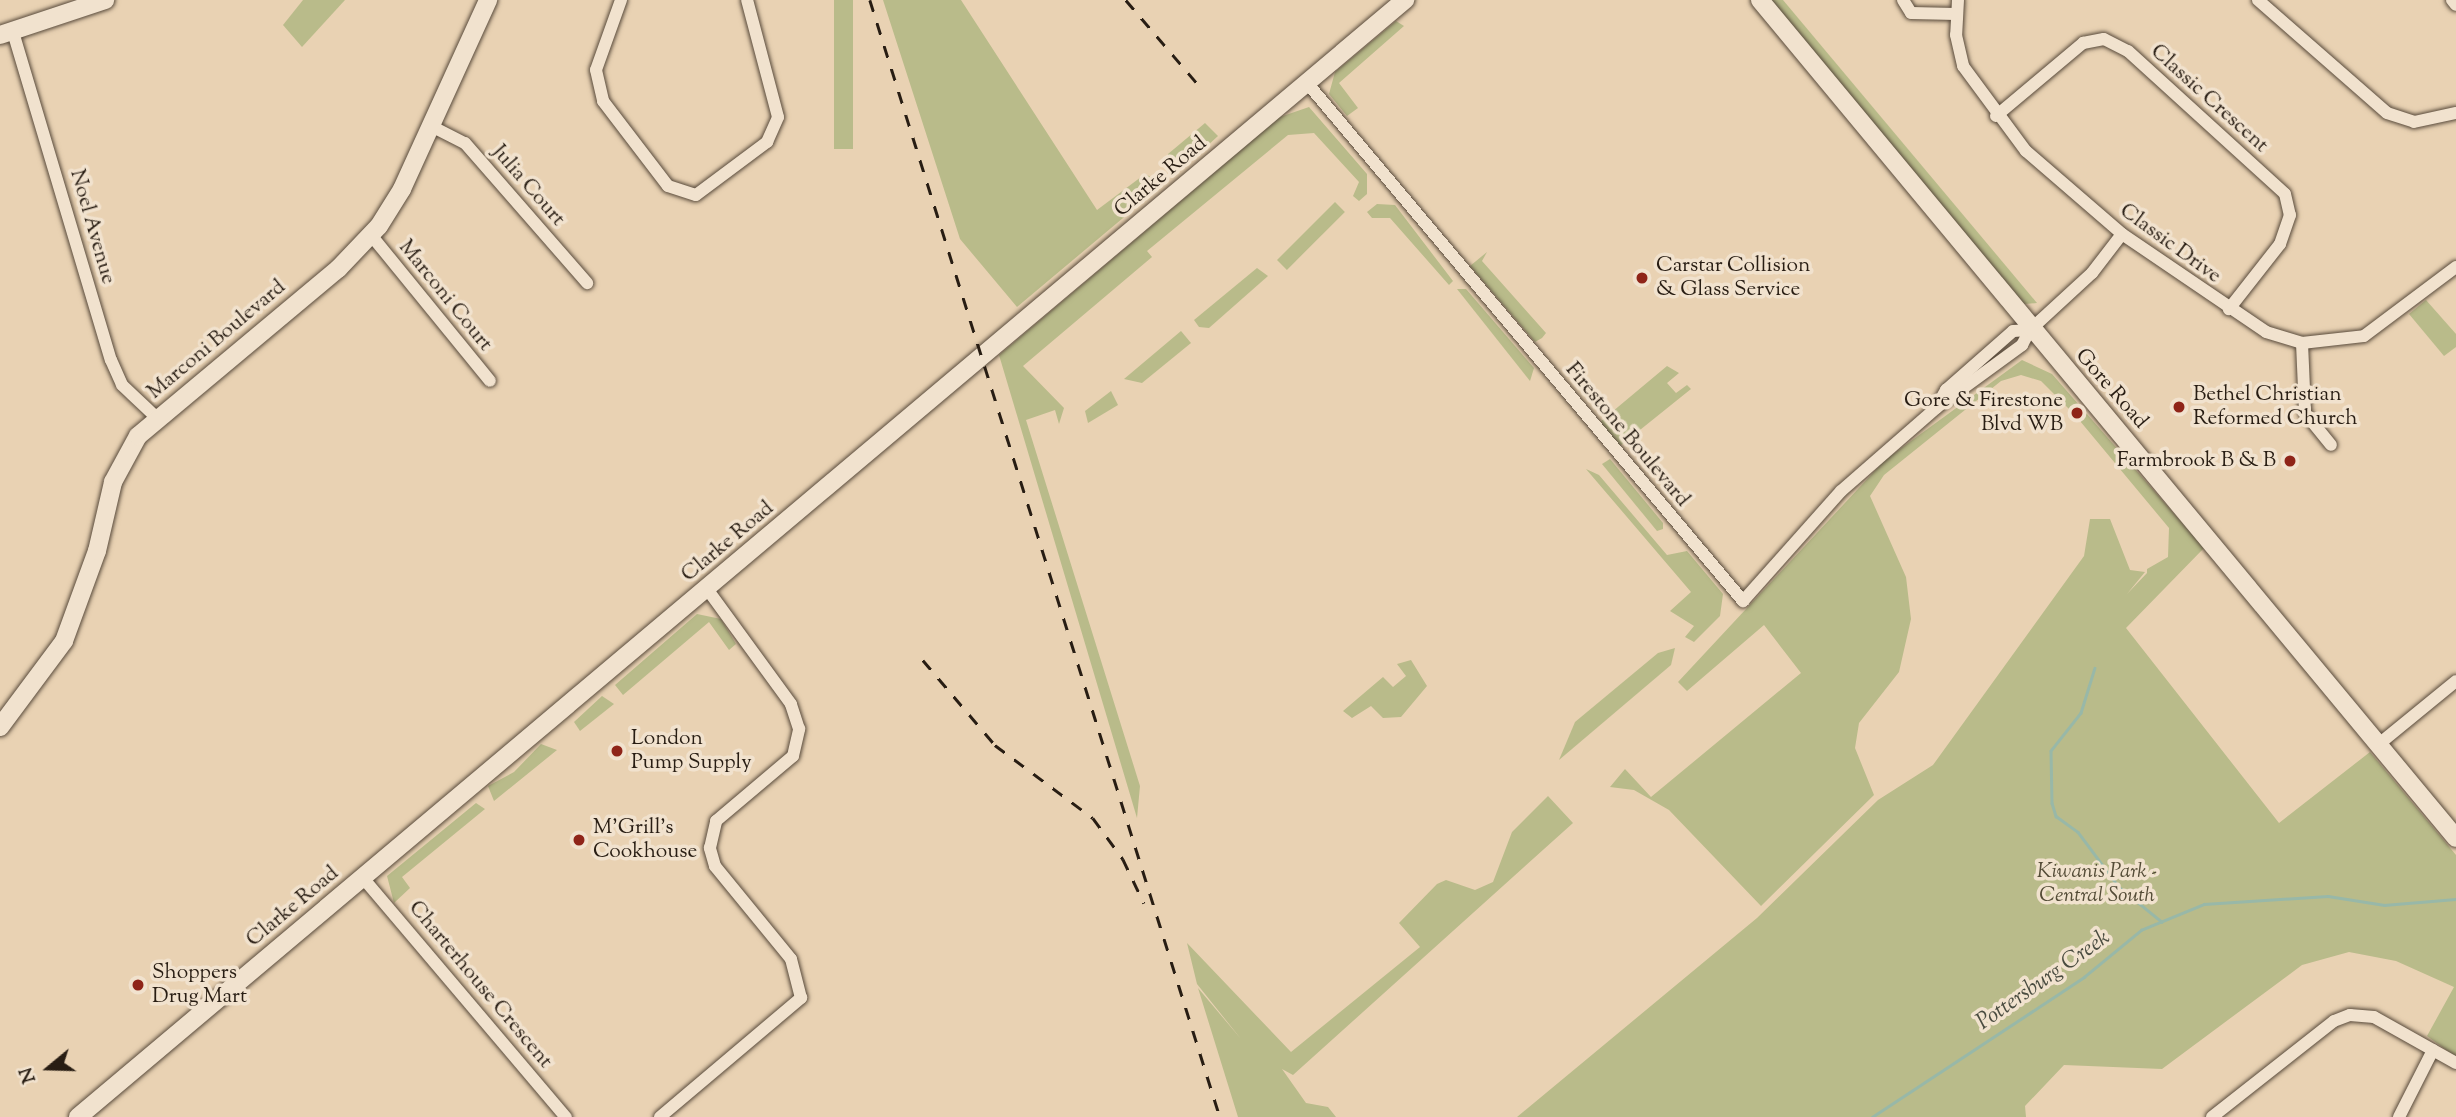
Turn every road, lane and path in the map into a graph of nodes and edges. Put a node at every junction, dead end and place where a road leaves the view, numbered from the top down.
1 (105, 0) edge
2 (488, 0) edge
3 (621, 0) edge
4 (747, 0) edge
5 (1405, 0) edge
6 (1760, 0) edge
7 (1903, 0) edge
8 (1958, 0) edge
9 (2258, 0) edge
10 (2452, 0) edge
11 (2456, 5) edge
12 (1956, 14) junction
13 (7, 33) edge
14 (1308, 84) junction
15 (2456, 113) edge
16 (1996, 116) junction
17 (431, 126) junction
18 (2122, 234) junction
19 (370, 235) junction
20 (2456, 267) edge
21 (587, 283) dead end
22 (2229, 309) junction
23 (2030, 330) junction
24 (2302, 343) junction
25 (490, 381) dead end
26 (158, 419) junction
27 (2331, 445) dead end
28 (707, 589) junction
29 (2456, 681) edge
30 (0, 727) edge
31 (2379, 744) junction
32 (2456, 838) edge
33 (363, 878) junction
34 (2433, 1050) junction
35 (2456, 1063) edge
36 (78, 1117) edge
37 (566, 1117) edge
38 (660, 1117) edge
39 (2212, 1117) edge
40 (2399, 1117) edge

1 - 13 main road
2 - 17 main road, Marconi Boulevard
3 - 4 street
5 - 14 main road, Clarke Road
6 - 23 main road, Gore Road
7 - 12 street
8 - 12 street, Classic Drive
9 - 15 street
10 - 11 street
12 - 16 street, Classic Drive
13 - 26 street, Noel Avenue
14 - 23 street, Firestone Boulevard
14 - 28 main road, Clarke Road
16 - 18 street, Classic Drive
16 - 22 street, Classic Crescent
17 - 19 main road, Marconi Boulevard
17 - 21 street, Julia Court
18 - 22 street, Classic Drive
18 - 23 street, Firestone Boulevard
19 - 25 street, Marconi Court
19 - 26 main road, Marconi Boulevard
20 - 24 street, Classic Drive
22 - 24 street, Classic Drive
23 - 31 main road, Gore Road
24 - 27 street
26 - 30 main road, Marconi Boulevard
28 - 33 main road, Clarke Road
28 - 38 street
29 - 31 street
31 - 32 main road, Gore Road
33 - 36 main road, Clarke Road
33 - 37 street, Charterhouse Crescent
34 - 35 street
34 - 39 street
34 - 40 street

